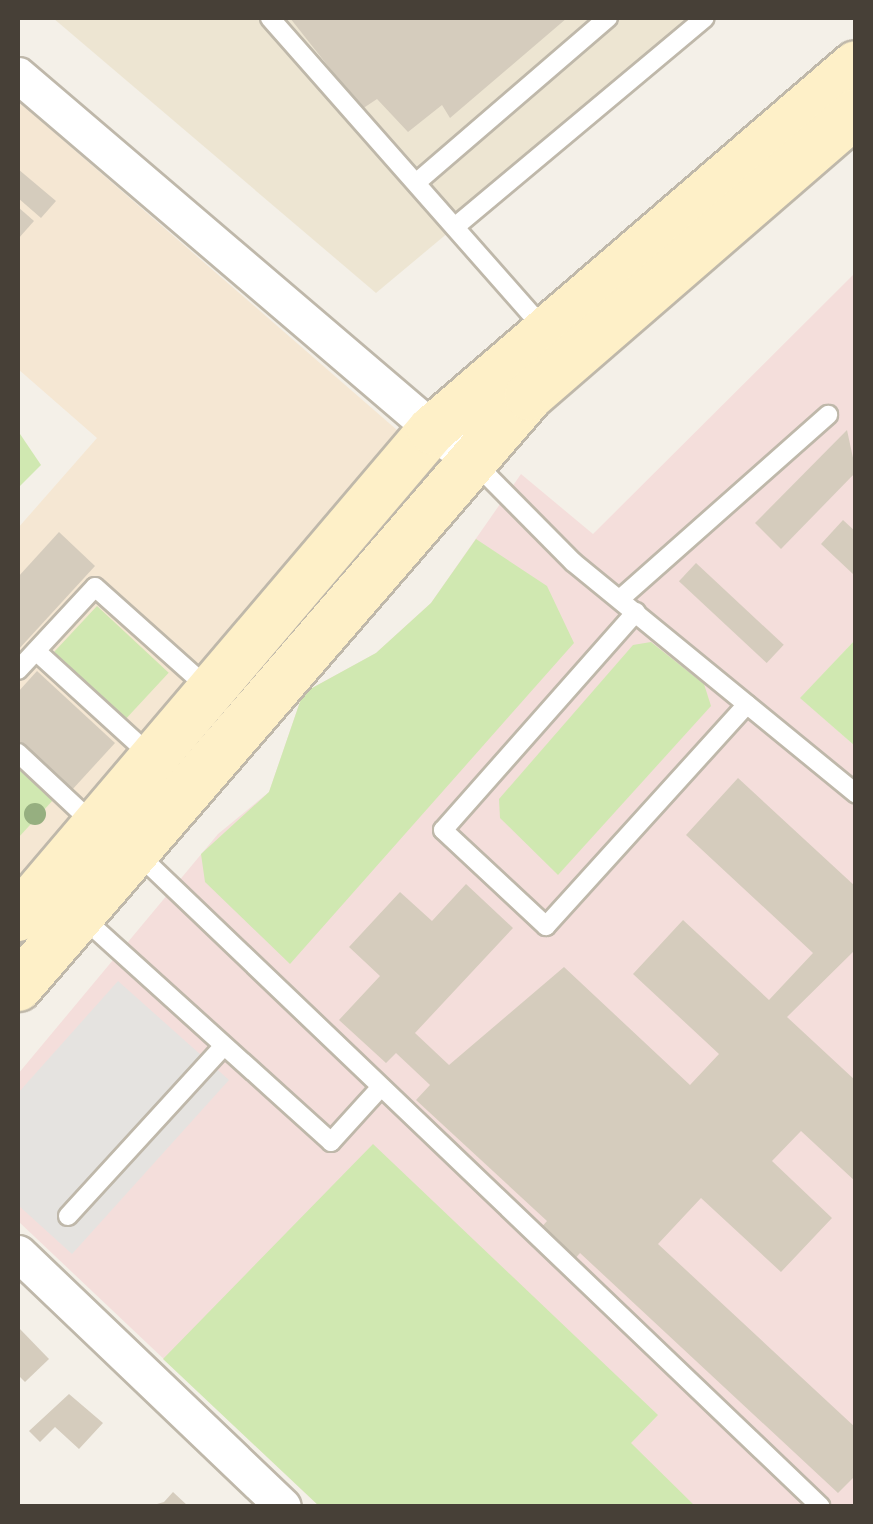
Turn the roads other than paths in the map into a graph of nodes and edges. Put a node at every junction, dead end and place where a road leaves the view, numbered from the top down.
1 (270, 18) edge
2 (608, 18) edge
3 (705, 18) edge
4 (856, 65) edge
5 (18, 75) edge
6 (856, 113) edge
7 (417, 182) junction
8 (456, 226) junction
9 (542, 327) junction
10 (828, 414) dead end
11 (432, 430) junction
12 (471, 459) junction
13 (620, 599) junction
14 (636, 612) junction
15 (36, 651) junction
16 (18, 670) edge
17 (213, 692) junction
18 (747, 704) junction
19 (18, 752) edge
20 (155, 760) junction
21 (856, 794) edge
22 (110, 814) junction
23 (147, 842) junction
24 (32, 901) edge
25 (82, 917) junction
26 (18, 987) edge
27 (222, 1047) junction
28 (380, 1088) junction
29 (68, 1216) dead end
30 (18, 1253) edge
31 (283, 1506) edge
32 (820, 1506) edge

1 - 7 lane
2 - 7 lane
3 - 8 lane
4 - 9 main road
5 - 11 street
6 - 12 main road
7 - 8 lane
8 - 9 lane
9 - 11 main road
10 - 13 lane
11 - 12 street
11 - 17 main road
12 - 13 lane
12 - 23 main road
13 - 14 lane
14 - 18 lane
14 - 18 lane
15 - 16 lane
15 - 17 lane
15 - 20 lane
17 - 20 main road
18 - 21 lane
19 - 22 lane
20 - 22 main road
22 - 23 main road
22 - 24 main road
23 - 25 main road
23 - 28 lane
24 - 25 lane
25 - 26 main road
25 - 27 lane
27 - 28 lane
27 - 29 lane
28 - 32 lane
30 - 31 street

